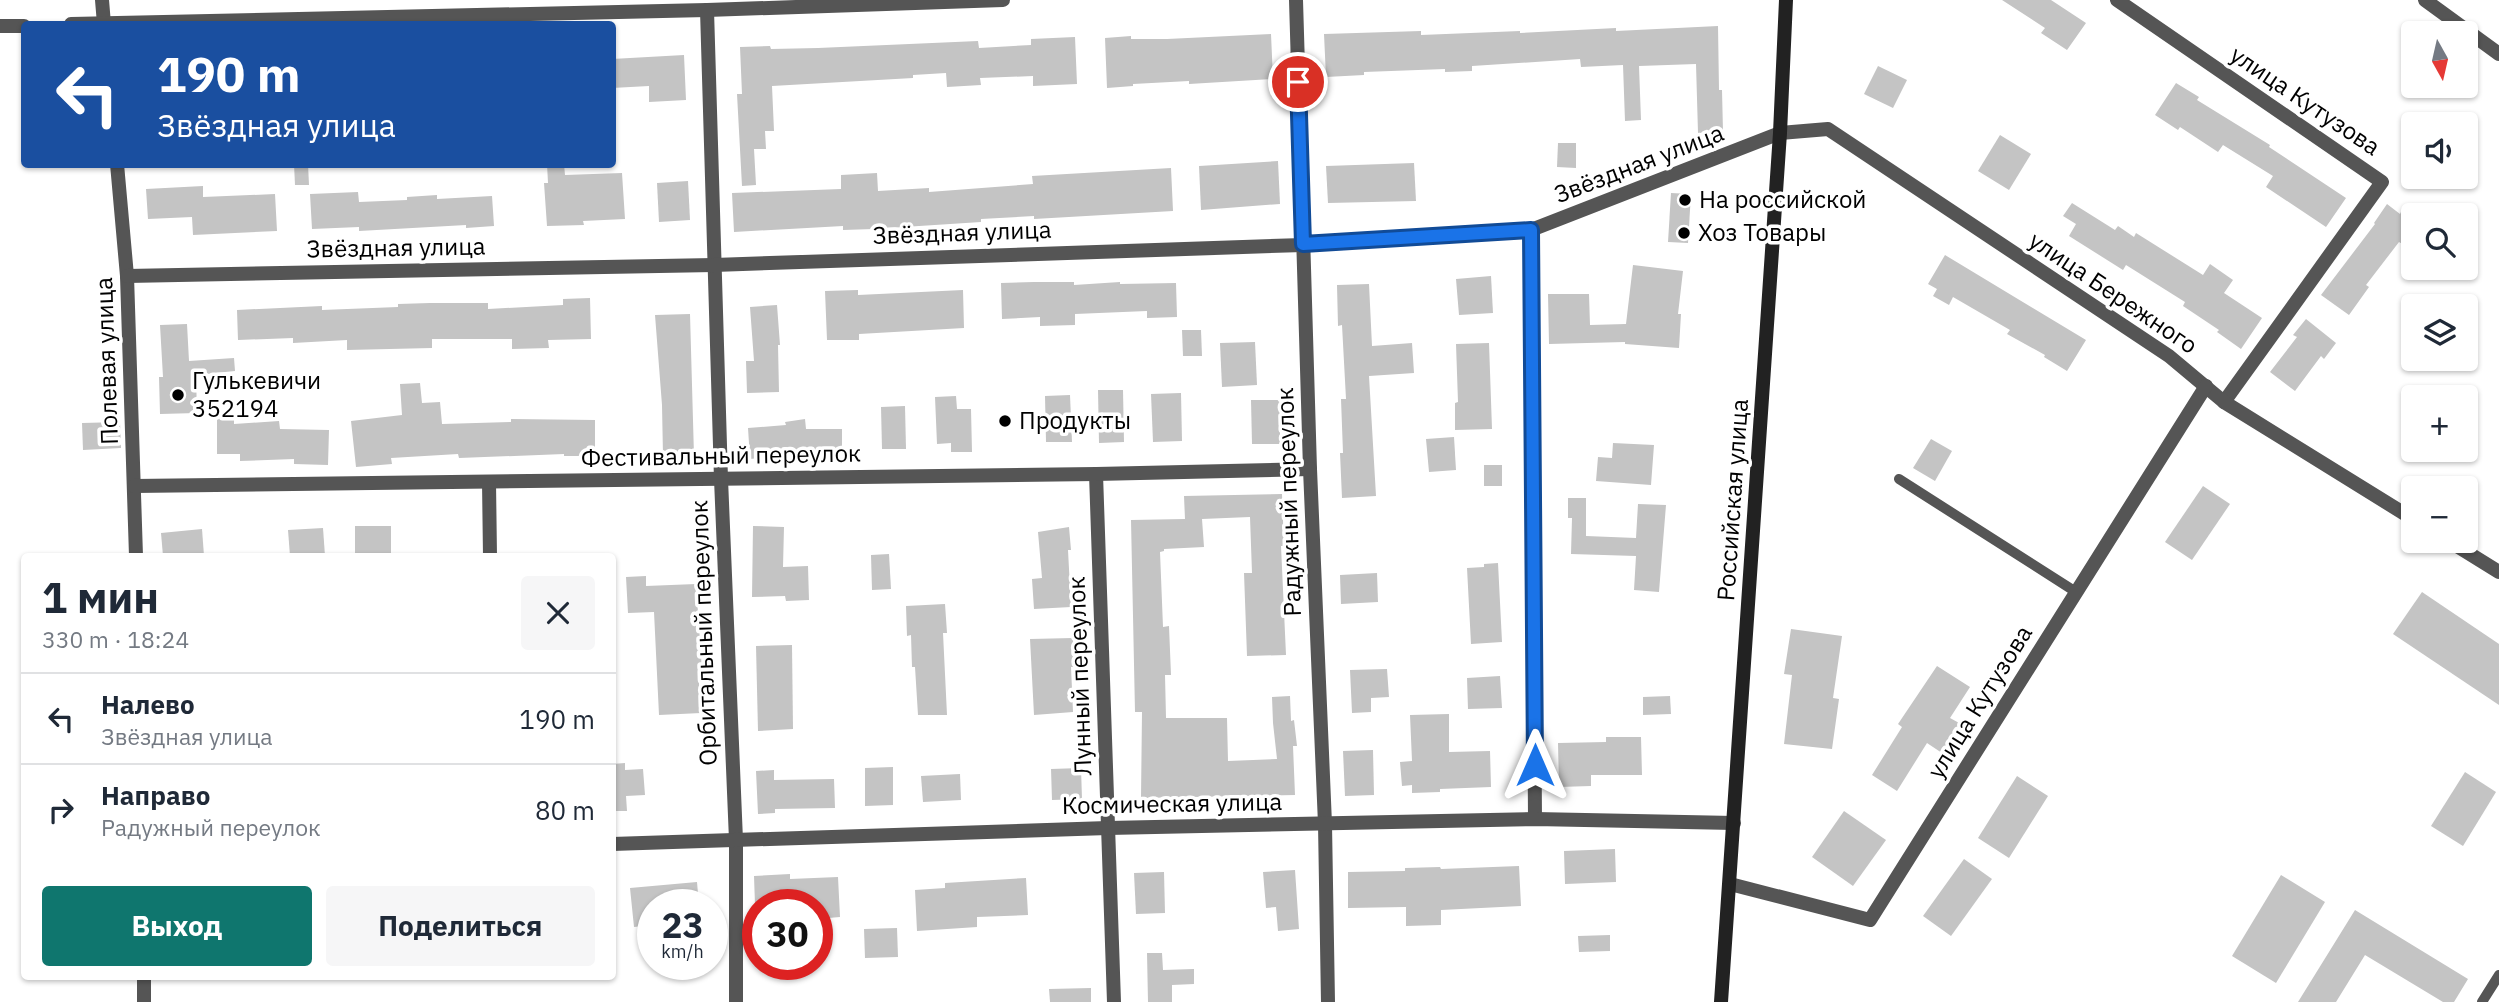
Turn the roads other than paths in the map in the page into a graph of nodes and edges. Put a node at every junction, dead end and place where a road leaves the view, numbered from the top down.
1 (102, 0) edge
2 (1003, 0) edge
3 (1296, 0) edge
4 (1786, 0) edge
5 (2117, 0) edge
6 (2425, 0) edge
7 (707, 10) junction
8 (104, 21) edge
9 (233, 21) edge
10 (0, 26) edge
11 (21, 26) edge
12 (2499, 54) edge
13 (1780, 133) junction
14 (117, 168) edge
15 (1531, 230) junction
16 (1303, 244) junction
17 (714, 265) junction
18 (127, 276) junction
19 (2206, 386) junction
20 (2224, 402) junction
21 (1310, 469) junction
22 (1096, 474) junction
23 (721, 479) junction
24 (1899, 479) dead end
25 (489, 482) junction
26 (134, 486) junction
27 (2401, 512) edge
28 (136, 553) edge
29 (490, 553) edge
30 (2468, 553) edge
31 (2499, 572) edge
32 (2076, 592) junction
33 (1535, 819) junction
34 (1325, 824) junction
35 (1734, 824) junction
36 (1108, 828) junction
37 (736, 840) junction
38 (616, 844) edge
39 (1730, 884) junction
40 (2499, 975) edge
41 (144, 980) edge
42 (145, 1002) edge
43 (736, 1002) edge
44 (1114, 1002) edge
45 (1328, 1002) edge
46 (1721, 1002) edge
47 (2482, 1002) edge

1 - 8 street
2 - 7 street
3 - 16 street, Радужный переулок
4 - 13 street, Российская улица
5 - 20 street, улица Кутузова
6 - 12 street
7 - 9 street
7 - 17 street, Орбитальный переулок
10 - 11 street
13 - 15 street, Звёздная улица
13 - 19 street, улица Бережного
13 - 35 street, Российская улица
14 - 18 street, Полевая улица
15 - 16 street, Звёздная улица
15 - 33 street
16 - 17 street, Звёздная улица
16 - 21 street, Радужный переулок
17 - 18 street, Звёздная улица
17 - 23 street, Орбитальный переулок
18 - 26 street, Полевая улица
19 - 20 street, улица Бережного
19 - 32 street, улица Кутузова
20 - 27 street, улица Бережного
21 - 22 street, Фестивальный переулок
21 - 34 street, Радужный переулок
22 - 23 street, Фестивальный переулок
22 - 36 street, Лунный переулок
23 - 25 street, Фестивальный переулок
23 - 37 street, Орбитальный переулок
24 - 32 lane
25 - 26 street, Фестивальный переулок
25 - 29 street
26 - 28 street, Полевая улица
30 - 31 street
32 - 39 street, улица Кутузова
33 - 34 street, Космическая улица
33 - 35 street, Космическая улица
34 - 36 street, Космическая улица
34 - 45 street, Радужный переулок
35 - 39 street, Российская улица
36 - 37 street, Космическая улица
36 - 44 street, Лунный переулок
37 - 38 street, Космическая улица
37 - 43 street, Орбитальный переулок
39 - 46 street, Российская улица
40 - 47 lane
41 - 42 street

